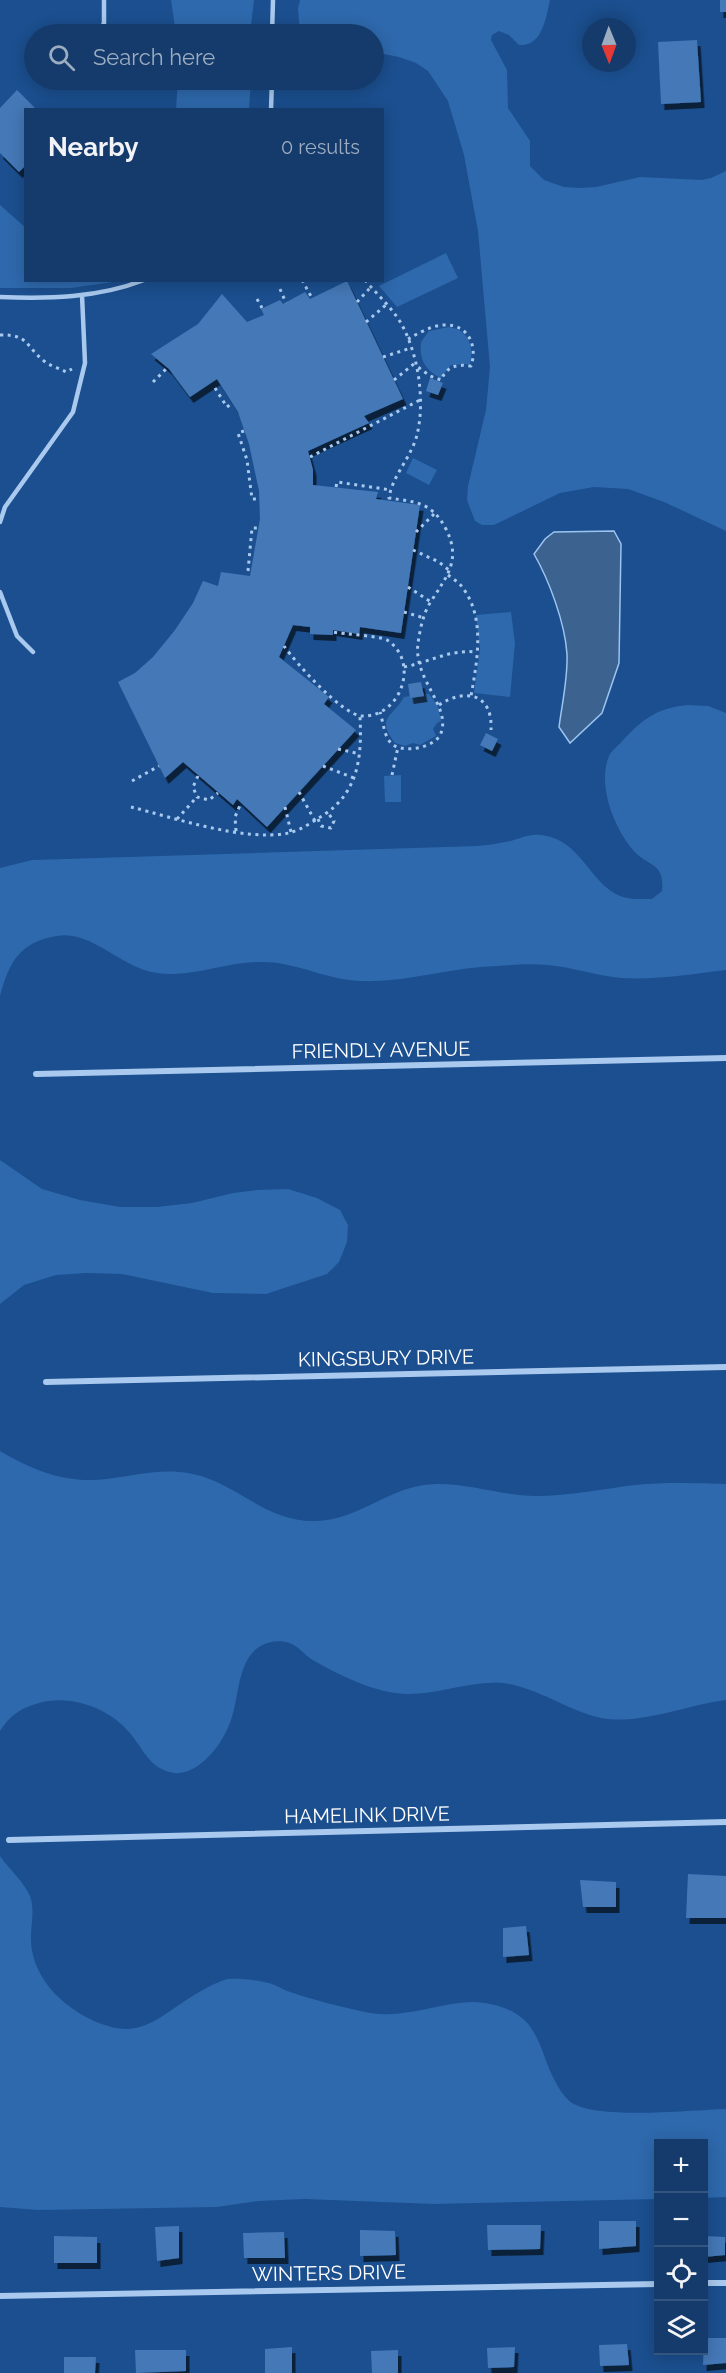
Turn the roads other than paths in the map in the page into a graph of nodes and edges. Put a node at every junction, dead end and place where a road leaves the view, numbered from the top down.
1 (104, 0) edge
2 (273, 0) edge
3 (104, 24) edge
4 (272, 24) edge
5 (272, 90) edge
6 (271, 108) edge
7 (139, 282) edge
8 (82, 296) junction
9 (0, 297) edge
10 (0, 522) edge
11 (0, 592) edge
12 (33, 652) dead end
13 (726, 1058) edge
14 (36, 1074) dead end
15 (726, 1367) edge
16 (46, 1382) dead end
17 (726, 1822) edge
18 (9, 1840) dead end
19 (708, 2283) edge
20 (726, 2283) edge
21 (654, 2284) edge
22 (0, 2296) edge

1 - 3 lane
2 - 4 lane
5 - 6 lane
7 - 8 lane
8 - 9 lane
8 - 10 lane
11 - 12 lane
13 - 14 street, FRIENDLY AVENUE
15 - 16 street, KINGSBURY DRIVE
17 - 18 street, HAMELINK DRIVE
19 - 20 street
21 - 22 street, WINTERS DRIVE

